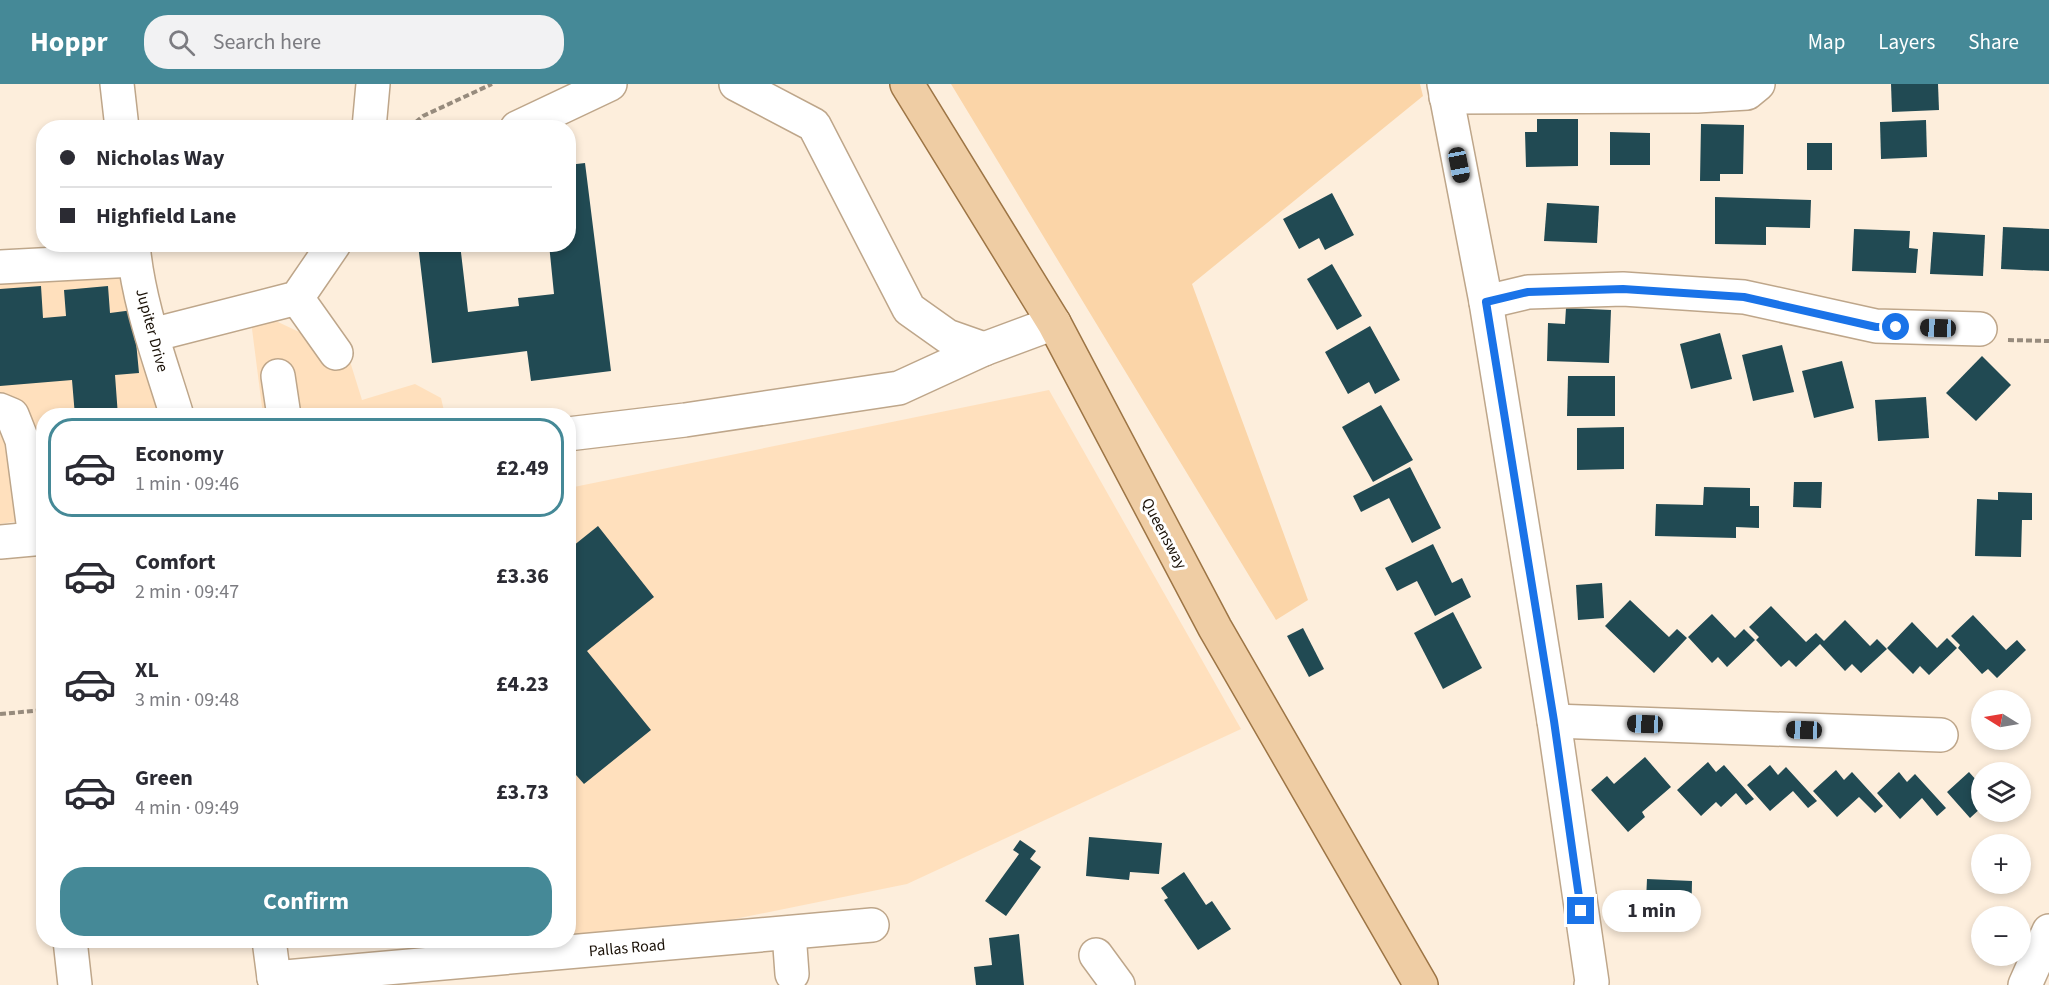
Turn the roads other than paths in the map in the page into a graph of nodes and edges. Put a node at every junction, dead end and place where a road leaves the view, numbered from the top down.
1 (117, 84) edge
2 (373, 84) edge
3 (610, 84) edge
4 (736, 84) edge
5 (907, 84) edge
6 (1758, 84) edge
7 (1445, 91) edge
8 (121, 120) edge
9 (370, 120) edge
10 (535, 120) edge
11 (134, 252) edge
12 (329, 252) edge
13 (0, 267) edge
14 (297, 298) junction
15 (1486, 302) junction
16 (1054, 323) junction
17 (1980, 329) dead end
18 (152, 335) junction
19 (984, 349) junction
20 (336, 353) dead end
21 (278, 376) dead end
22 (175, 408) edge
23 (283, 408) edge
24 (0, 410) edge
25 (576, 433) edge
26 (36, 524) edge
27 (36, 538) edge
28 (0, 542) edge
29 (1554, 721) junction
30 (1941, 735) dead end
31 (872, 925) dead end
32 (2049, 931) edge
33 (789, 933) junction
34 (71, 948) edge
35 (270, 948) edge
36 (1096, 955) dead end
37 (792, 974) dead end
38 (275, 982) edge
39 (75, 985) edge
40 (1118, 985) edge
41 (1420, 985) edge
42 (1591, 985) edge
43 (2025, 985) edge

1 - 8 street
2 - 9 street
3 - 10 street
4 - 19 street
5 - 16 main road, Queensway
6 - 7 street
7 - 15 street
11 - 13 street
11 - 18 street, Jupiter Drive
12 - 14 street
14 - 18 street
14 - 20 street
15 - 17 street
15 - 29 street
16 - 19 street
16 - 41 main road, Queensway
18 - 22 street, Jupiter Drive
19 - 25 street
21 - 23 street
24 - 26 street
27 - 28 street
29 - 30 street
29 - 42 street
31 - 33 street, Pallas Road
32 - 43 street
33 - 37 street
33 - 38 street, Pallas Road
34 - 39 street
35 - 38 street
36 - 40 street

